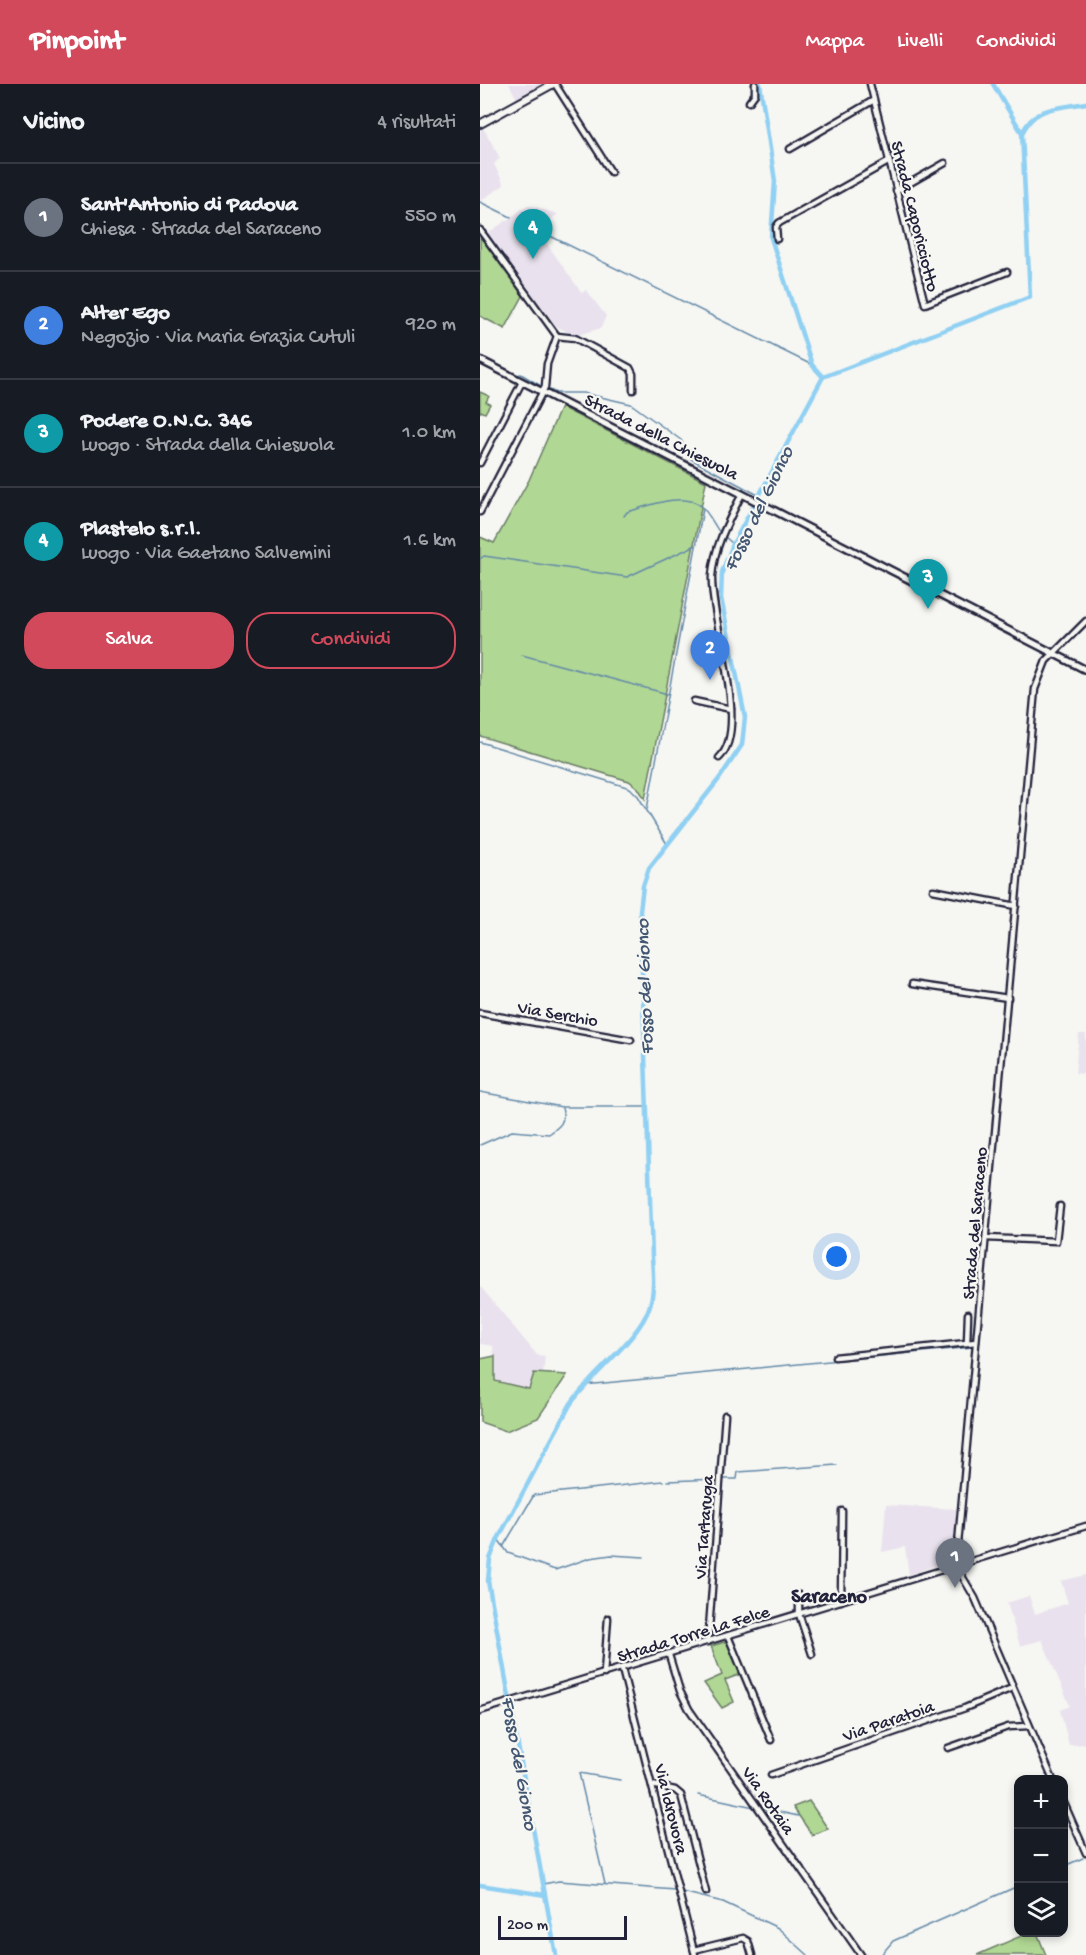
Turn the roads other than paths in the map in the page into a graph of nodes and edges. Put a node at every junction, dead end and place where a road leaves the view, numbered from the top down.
1 (554, 84) edge
2 (755, 84) edge
3 (870, 84) edge
4 (874, 100) junction
5 (749, 102) dead end
6 (480, 124) edge
7 (790, 149) dead end
8 (888, 162) junction
9 (945, 163) dead end
10 (611, 172) dead end
11 (896, 191) junction
12 (480, 230) edge
13 (777, 239) dead end
14 (1007, 272) dead end
15 (557, 336) junction
16 (480, 360) edge
17 (522, 382) junction
18 (633, 390) dead end
19 (542, 392) junction
20 (480, 463) edge
21 (742, 494) junction
22 (480, 512) edge
23 (1086, 621) edge
24 (1052, 653) junction
25 (1086, 670) edge
26 (694, 701) dead end
27 (731, 709) junction
28 (719, 758) dead end
29 (933, 890) dead end
30 (1016, 906) junction
31 (912, 984) dead end
32 (1008, 998) junction
33 (480, 1013) edge
34 (631, 1040) dead end
35 (1060, 1206) dead end
36 (986, 1238) junction
37 (968, 1314) dead end
38 (976, 1342) junction
39 (967, 1343) junction
40 (835, 1358) dead end
41 (725, 1415) dead end
42 (842, 1511) dead end
43 (1086, 1526) edge
44 (956, 1566) junction
45 (799, 1595) dead end
46 (841, 1601) junction
47 (799, 1614) junction
48 (608, 1618) dead end
49 (728, 1636) junction
50 (708, 1642) junction
51 (812, 1654) dead end
52 (669, 1655) junction
53 (622, 1669) junction
54 (604, 1674) junction
55 (1012, 1688) junction
56 (480, 1711) edge
57 (1029, 1726) junction
58 (771, 1740) dead end
59 (948, 1748) dead end
60 (771, 1775) dead end
61 (1051, 1775) edge
62 (652, 1785) junction
63 (1068, 1812) edge
64 (1086, 1854) edge
65 (706, 1892) dead end
66 (695, 1953) edge
67 (752, 1955) edge
68 (861, 1955) edge

1 - 6 main road
1 - 10 street
2 - 5 street
3 - 4 street, Strada Caporicciotto
4 - 7 street
4 - 8 street, Strada Caporicciotto
8 - 11 street, Strada Caporicciotto
8 - 13 street
9 - 11 street
11 - 14 street, Strada Caporicciotto
12 - 15 street
15 - 18 street
15 - 19 street
16 - 17 street, Strada della Chiesuola
17 - 19 street, Strada della Chiesuola
17 - 20 street
19 - 21 street, Strada della Chiesuola
19 - 22 street
21 - 24 street, Strada della Chiesuola
21 - 27 street
23 - 24 street, Strada del Saraceno
24 - 25 street, Strada della Chiesuola
24 - 30 street, Strada del Saraceno
26 - 27 street
27 - 28 street
29 - 30 street
30 - 32 street, Strada del Saraceno
31 - 32 street
32 - 36 street, Strada del Saraceno
33 - 34 street, Via Serchio
35 - 36 street
36 - 38 street, Strada del Saraceno
37 - 39 street
38 - 39 street
38 - 44 street, Strada del Saraceno
39 - 40 street
41 - 50 street, Via Tartaruga
42 - 46 street
43 - 44 street, Strada Torre La Felce
44 - 46 street, Strada Torre La Felce
44 - 55 street
45 - 47 street
46 - 47 street, Strada Torre La Felce
47 - 49 street, Strada Torre La Felce
47 - 51 street
48 - 54 street
49 - 50 street, Strada Torre La Felce
49 - 58 street
50 - 52 street, Strada Torre La Felce
52 - 53 street, Strada Torre La Felce
52 - 68 street, Via Rotaia
53 - 54 street, Strada Torre La Felce
53 - 62 street, Via Idrovora
54 - 56 street, Strada Torre La Felce
55 - 57 street
55 - 60 street, Via Paratoia
57 - 59 street
57 - 61 street
62 - 65 street
62 - 66 street, Via Idrovora
63 - 64 street
66 - 67 street

